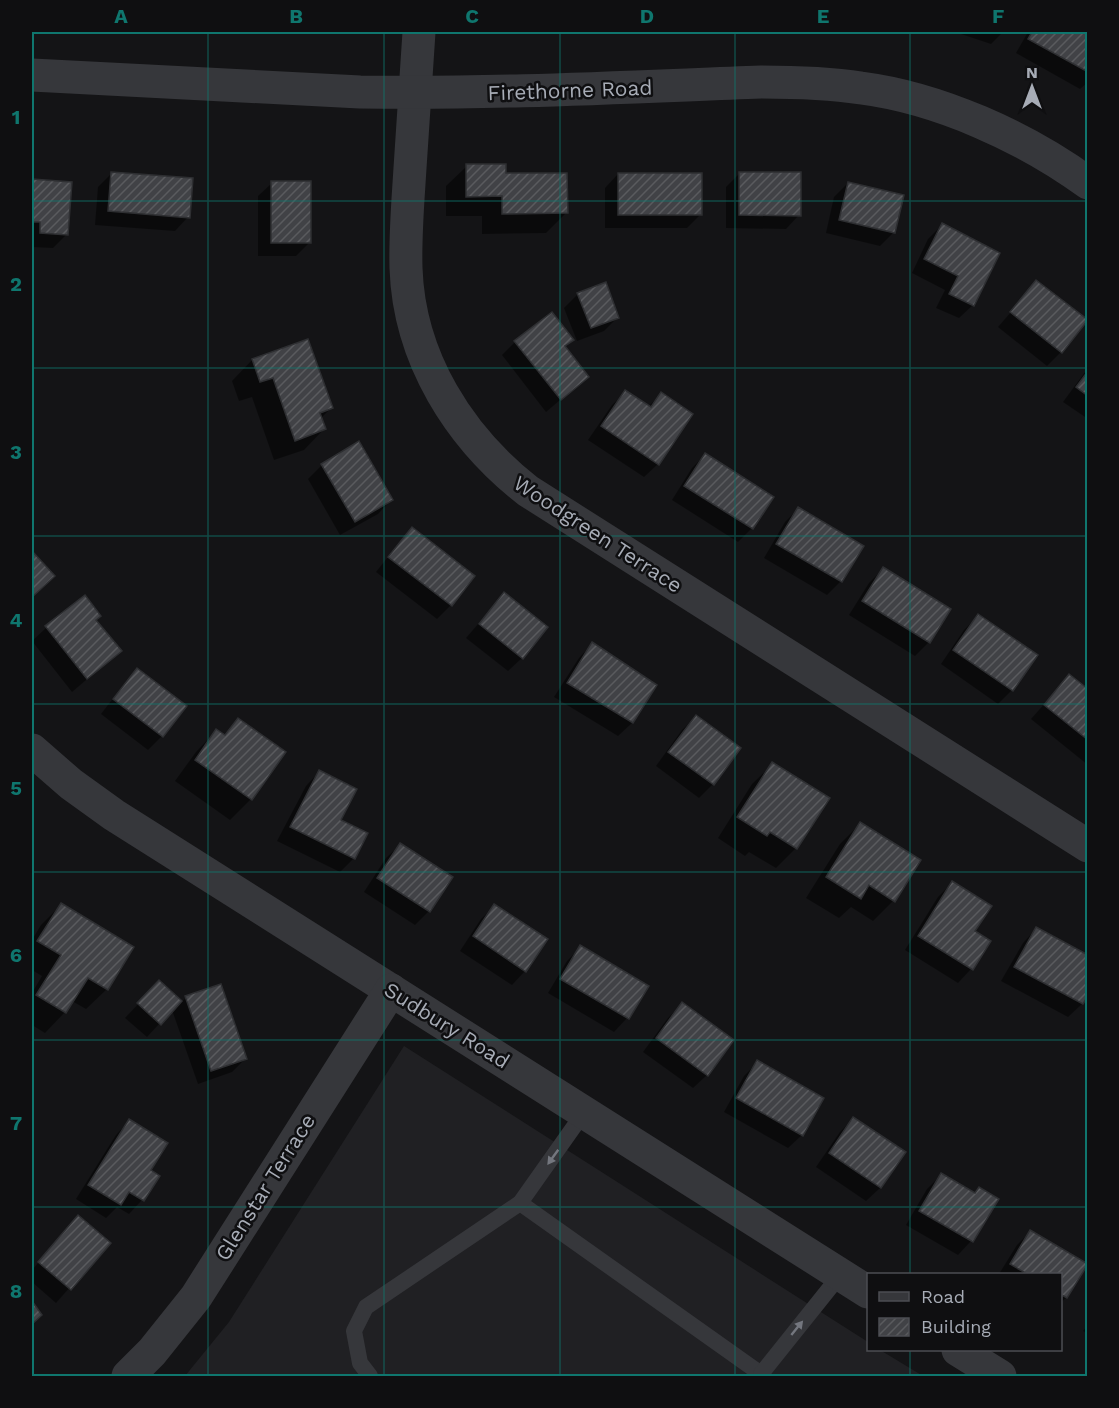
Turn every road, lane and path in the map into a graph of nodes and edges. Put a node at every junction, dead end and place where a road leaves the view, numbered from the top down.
1 (418, 32) edge
2 (32, 75) edge
3 (415, 93) junction
4 (1088, 183) edge
5 (32, 750) edge
6 (1088, 846) edge
7 (391, 990) junction
8 (585, 1111) junction
9 (520, 1203) junction
10 (841, 1274) junction
11 (867, 1291) edge
12 (960, 1351) edge
13 (761, 1375) edge
14 (128, 1377) edge
15 (370, 1377) edge
16 (1000, 1377) edge

1 - 3 street, Woodgreen Terrace
2 - 3 street, Firethorne Road
3 - 4 street, Firethorne Road
3 - 6 street, Woodgreen Terrace
5 - 7 street, Sudbury Road
7 - 8 street, Sudbury Road
7 - 14 street, Glenstar Terrace
8 -> 9 lane
8 - 10 street, Sudbury Road
9 - 13 lane
9 - 15 lane
10 - 11 street, Sudbury Road
13 -> 10 lane
12 - 16 street

